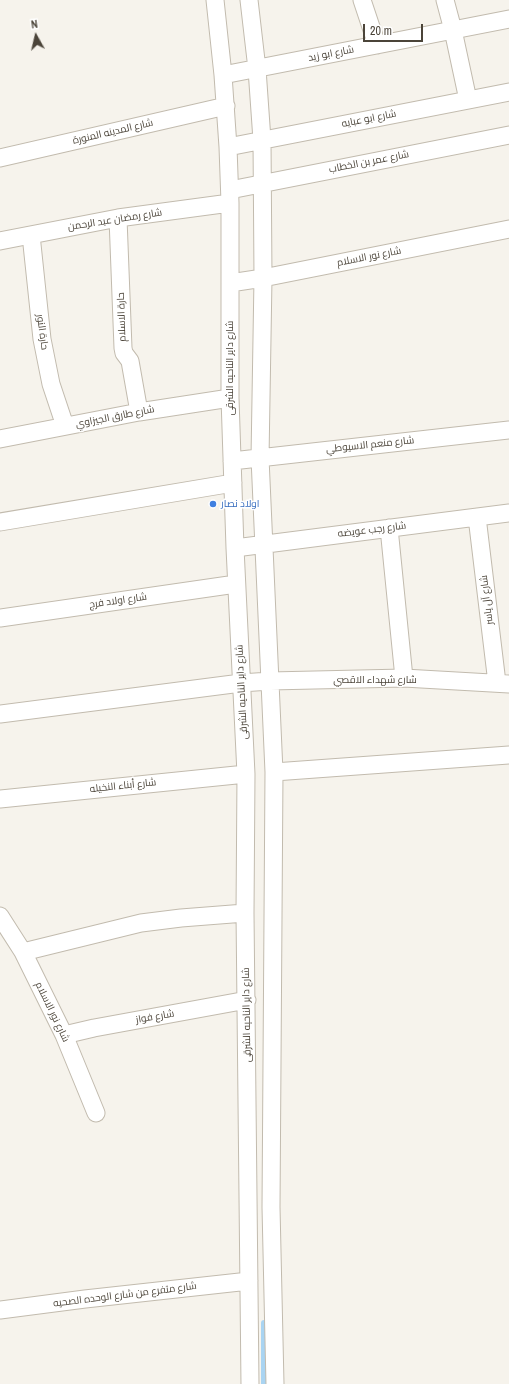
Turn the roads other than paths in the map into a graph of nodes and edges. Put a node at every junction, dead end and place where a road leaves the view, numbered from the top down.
1 (215, 0) edge
2 (249, 0) edge
3 (362, 0) edge
4 (445, 0) edge
5 (509, 19) edge
6 (454, 30) junction
7 (377, 45) junction
8 (257, 69) junction
9 (223, 75) junction
10 (509, 92) edge
11 (468, 100) junction
12 (226, 106) junction
13 (509, 135) edge
14 (262, 140) junction
15 (228, 148) junction
16 (0, 158) edge
17 (263, 183) junction
18 (230, 197) junction
19 (118, 218) junction
20 (509, 229) edge
21 (31, 235) junction
22 (0, 241) edge
23 (263, 278) junction
24 (230, 283) junction
25 (230, 398) junction
26 (139, 412) junction
27 (65, 426) junction
28 (509, 430) edge
29 (0, 439) edge
30 (260, 458) junction
31 (232, 461) junction
32 (233, 483) junction
33 (509, 512) edge
34 (477, 517) junction
35 (0, 522) edge
36 (390, 528) junction
37 (264, 544) junction
38 (235, 548) junction
39 (236, 584) junction
40 (0, 618) edge
41 (404, 678) junction
42 (270, 681) junction
43 (241, 683) junction
44 (503, 683) edge
45 (0, 714) edge
46 (509, 755) edge
47 (274, 772) junction
48 (246, 774) junction
49 (0, 799) edge
50 (245, 913) junction
51 (0, 916) edge
52 (23, 952) junction
53 (247, 1000) junction
54 (64, 1035) junction
55 (96, 1113) dead end
56 (249, 1281) junction
57 (0, 1310) edge
58 (250, 1384) edge
59 (275, 1384) edge

1 - 9 street, شارع داير الناحيه الشرقى
2 - 8 street
3 - 7 street
4 - 6 street
5 - 6 street, شارع ابو زيد
6 - 7 street, شارع ابو زيد
6 - 11 street
7 - 8 street, شارع ابو زيد
8 - 9 street, شارع ابو زيد
8 - 14 street
9 - 12 street, شارع داير الناحيه الشرقى
10 - 11 street, شارع ابو عبايه
11 - 14 street, شارع ابو عبايه
12 - 15 street, شارع داير الناحيه الشرقى
12 - 16 street, شارع المدينه المنورة
13 - 17 street, شارع عمر بن الخطاب
14 - 15 street, شارع ابو عبايه
14 - 17 street
15 - 18 street, شارع داير الناحيه الشرقى
17 - 18 street, شارع عمر بن الخطاب
17 - 23 street
18 - 19 street, شارع رمضان عبد الرحمن
18 - 24 street, شارع داير الناحيه الشرقى
19 - 21 street, شارع رمضان عبد الرحمن
19 - 26 street, حارة الاسلام
20 - 23 street, شارع نور الاسلام
21 - 22 street, شارع رمضان عبد الرحمن
21 - 27 street, حارة النور
23 - 24 street, شارع نور الاسلام
23 - 30 street
24 - 25 street, شارع داير الناحيه الشرقى
25 - 26 street, شارع طارق الجيزاوي
25 - 31 street, شارع داير الناحيه الشرقى
26 - 27 street, شارع طارق الجيزاوي
27 - 29 street, شارع طارق الجيزاوي
28 - 30 street, شارع منعم الاسيوطي
30 - 31 street, شارع منعم الاسيوطي
30 - 37 street
31 - 32 street, شارع داير الناحيه الشرقى
32 - 35 street
32 - 38 street, شارع داير الناحيه الشرقى
33 - 34 street, شارع رجب عويضه
34 - 36 street, شارع رجب عويضه
34 - 44 street, شارع آل ياسر
36 - 37 street, شارع رجب عويضه
36 - 41 street
37 - 38 street, شارع رجب عويضه
37 - 42 street
38 - 39 street, شارع داير الناحيه الشرقى
39 - 40 street, شارع اولاد فرج
39 - 43 street, شارع داير الناحيه الشرقى
41 - 42 street, شارع شهداء الاقصي
41 - 44 street, شارع شهداء الاقصي
42 - 43 street, شارع شهداء الاقصي
42 - 47 street
43 - 45 street, شارع شهداء الاقصي
43 - 48 street, شارع داير الناحيه الشرقى
46 - 47 street
47 - 59 street
48 - 49 street, شارع أبناء النخيله
48 - 50 street, شارع داير الناحيه الشرقى
50 - 52 street
50 - 53 street, شارع داير الناحيه الشرقى
51 - 52 street, شارع نور الاسلام
52 - 54 street, شارع نور الاسلام
53 - 54 street, شارع فواز
53 - 56 street, شارع داير الناحيه الشرقى
54 - 55 street, شارع نور الاسلام
56 - 57 street, شارع متفرع من شارع الوحده الصحيه
56 - 58 street, شارع داير الناحيه الشرقى

